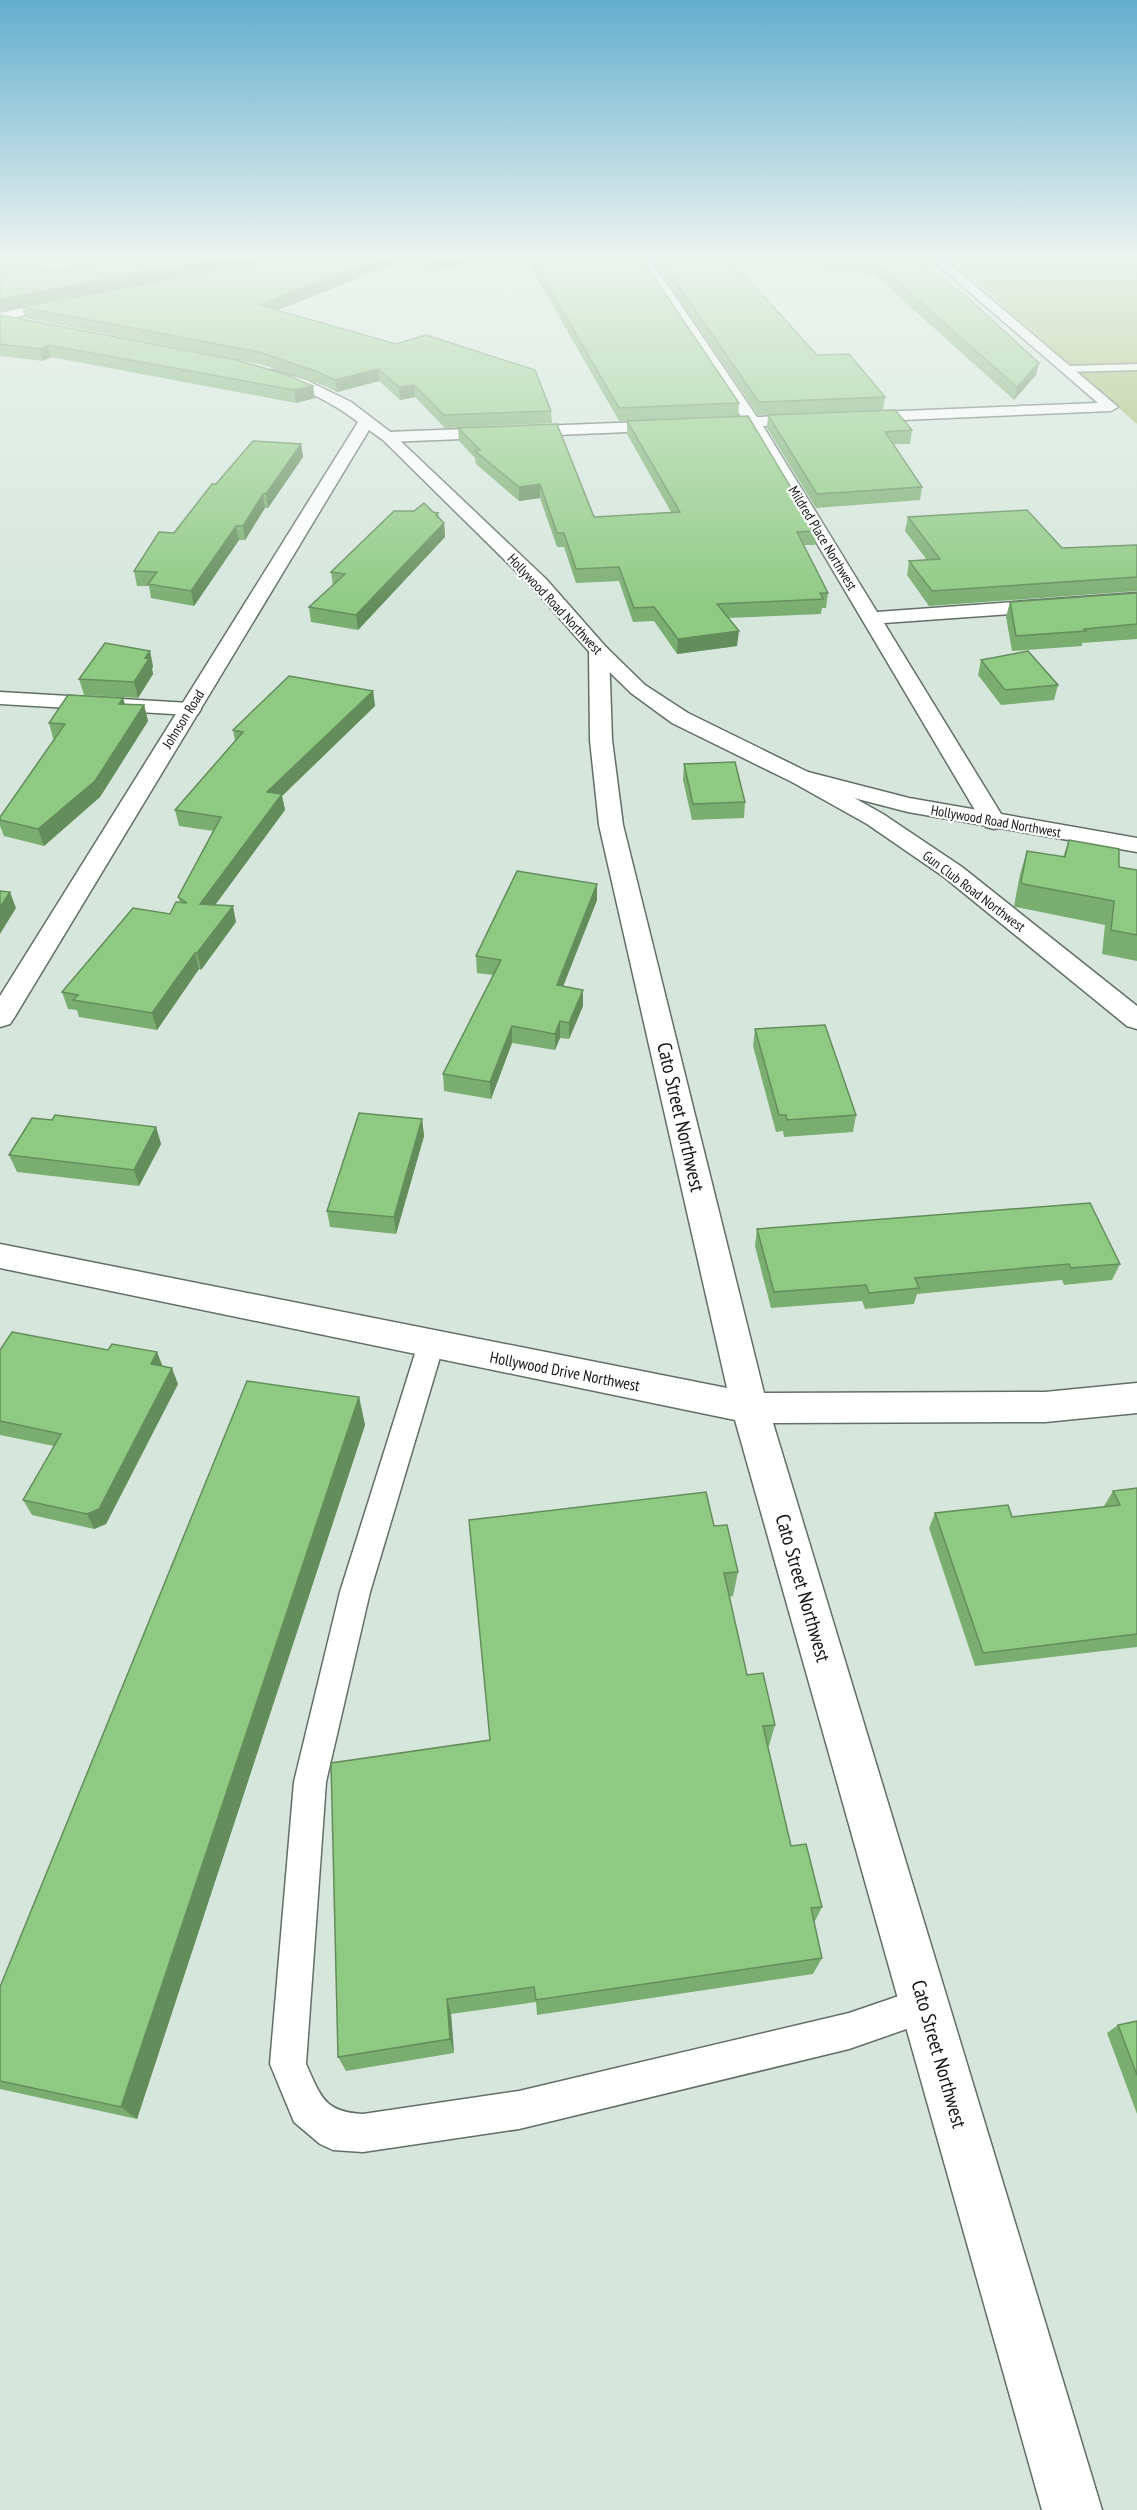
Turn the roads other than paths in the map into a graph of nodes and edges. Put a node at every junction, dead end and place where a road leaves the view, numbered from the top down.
1 (276, 376) edge
2 (722, 376) edge
3 (1074, 376) edge
4 (367, 420) junction
5 (752, 421) junction
6 (388, 437) junction
7 (1137, 599) edge
8 (871, 618) junction
9 (599, 651) junction
10 (0, 698) edge
11 (190, 709) junction
12 (800, 777) junction
13 (994, 822) junction
14 (1137, 845) edge
15 (0, 1018) edge
16 (1137, 1020) edge
17 (0, 1256) edge
18 (431, 1344) junction
19 (1137, 1398) edge
20 (750, 1408) junction
21 (925, 2006) junction
22 (1072, 2510) edge

1 - 4 street, Hollywood Road Northwest
2 - 5 street, Mildred Place Northwest
3 - 5 street
4 - 6 street, Hollywood Road Northwest
4 - 11 street, Johnson Road
5 - 6 street
5 - 8 street, Mildred Place Northwest
6 - 9 street, Hollywood Road Northwest
7 - 8 street
8 - 13 street, Mildred Place Northwest
9 - 12 street, Hollywood Road Northwest
9 - 20 street, Cato Street Northwest
10 - 11 street
11 - 15 street, Johnson Road
12 - 13 street, Hollywood Road Northwest
12 - 16 street, Gun Club Road Northwest
13 - 14 street, Hollywood Road Northwest
17 - 18 street, Hollywood Drive Northwest
18 - 20 street, Hollywood Drive Northwest
18 - 21 lane
19 - 20 street, Hollywood Drive Northwest
20 - 21 street, Cato Street Northwest
21 - 22 street, Cato Street Northwest

